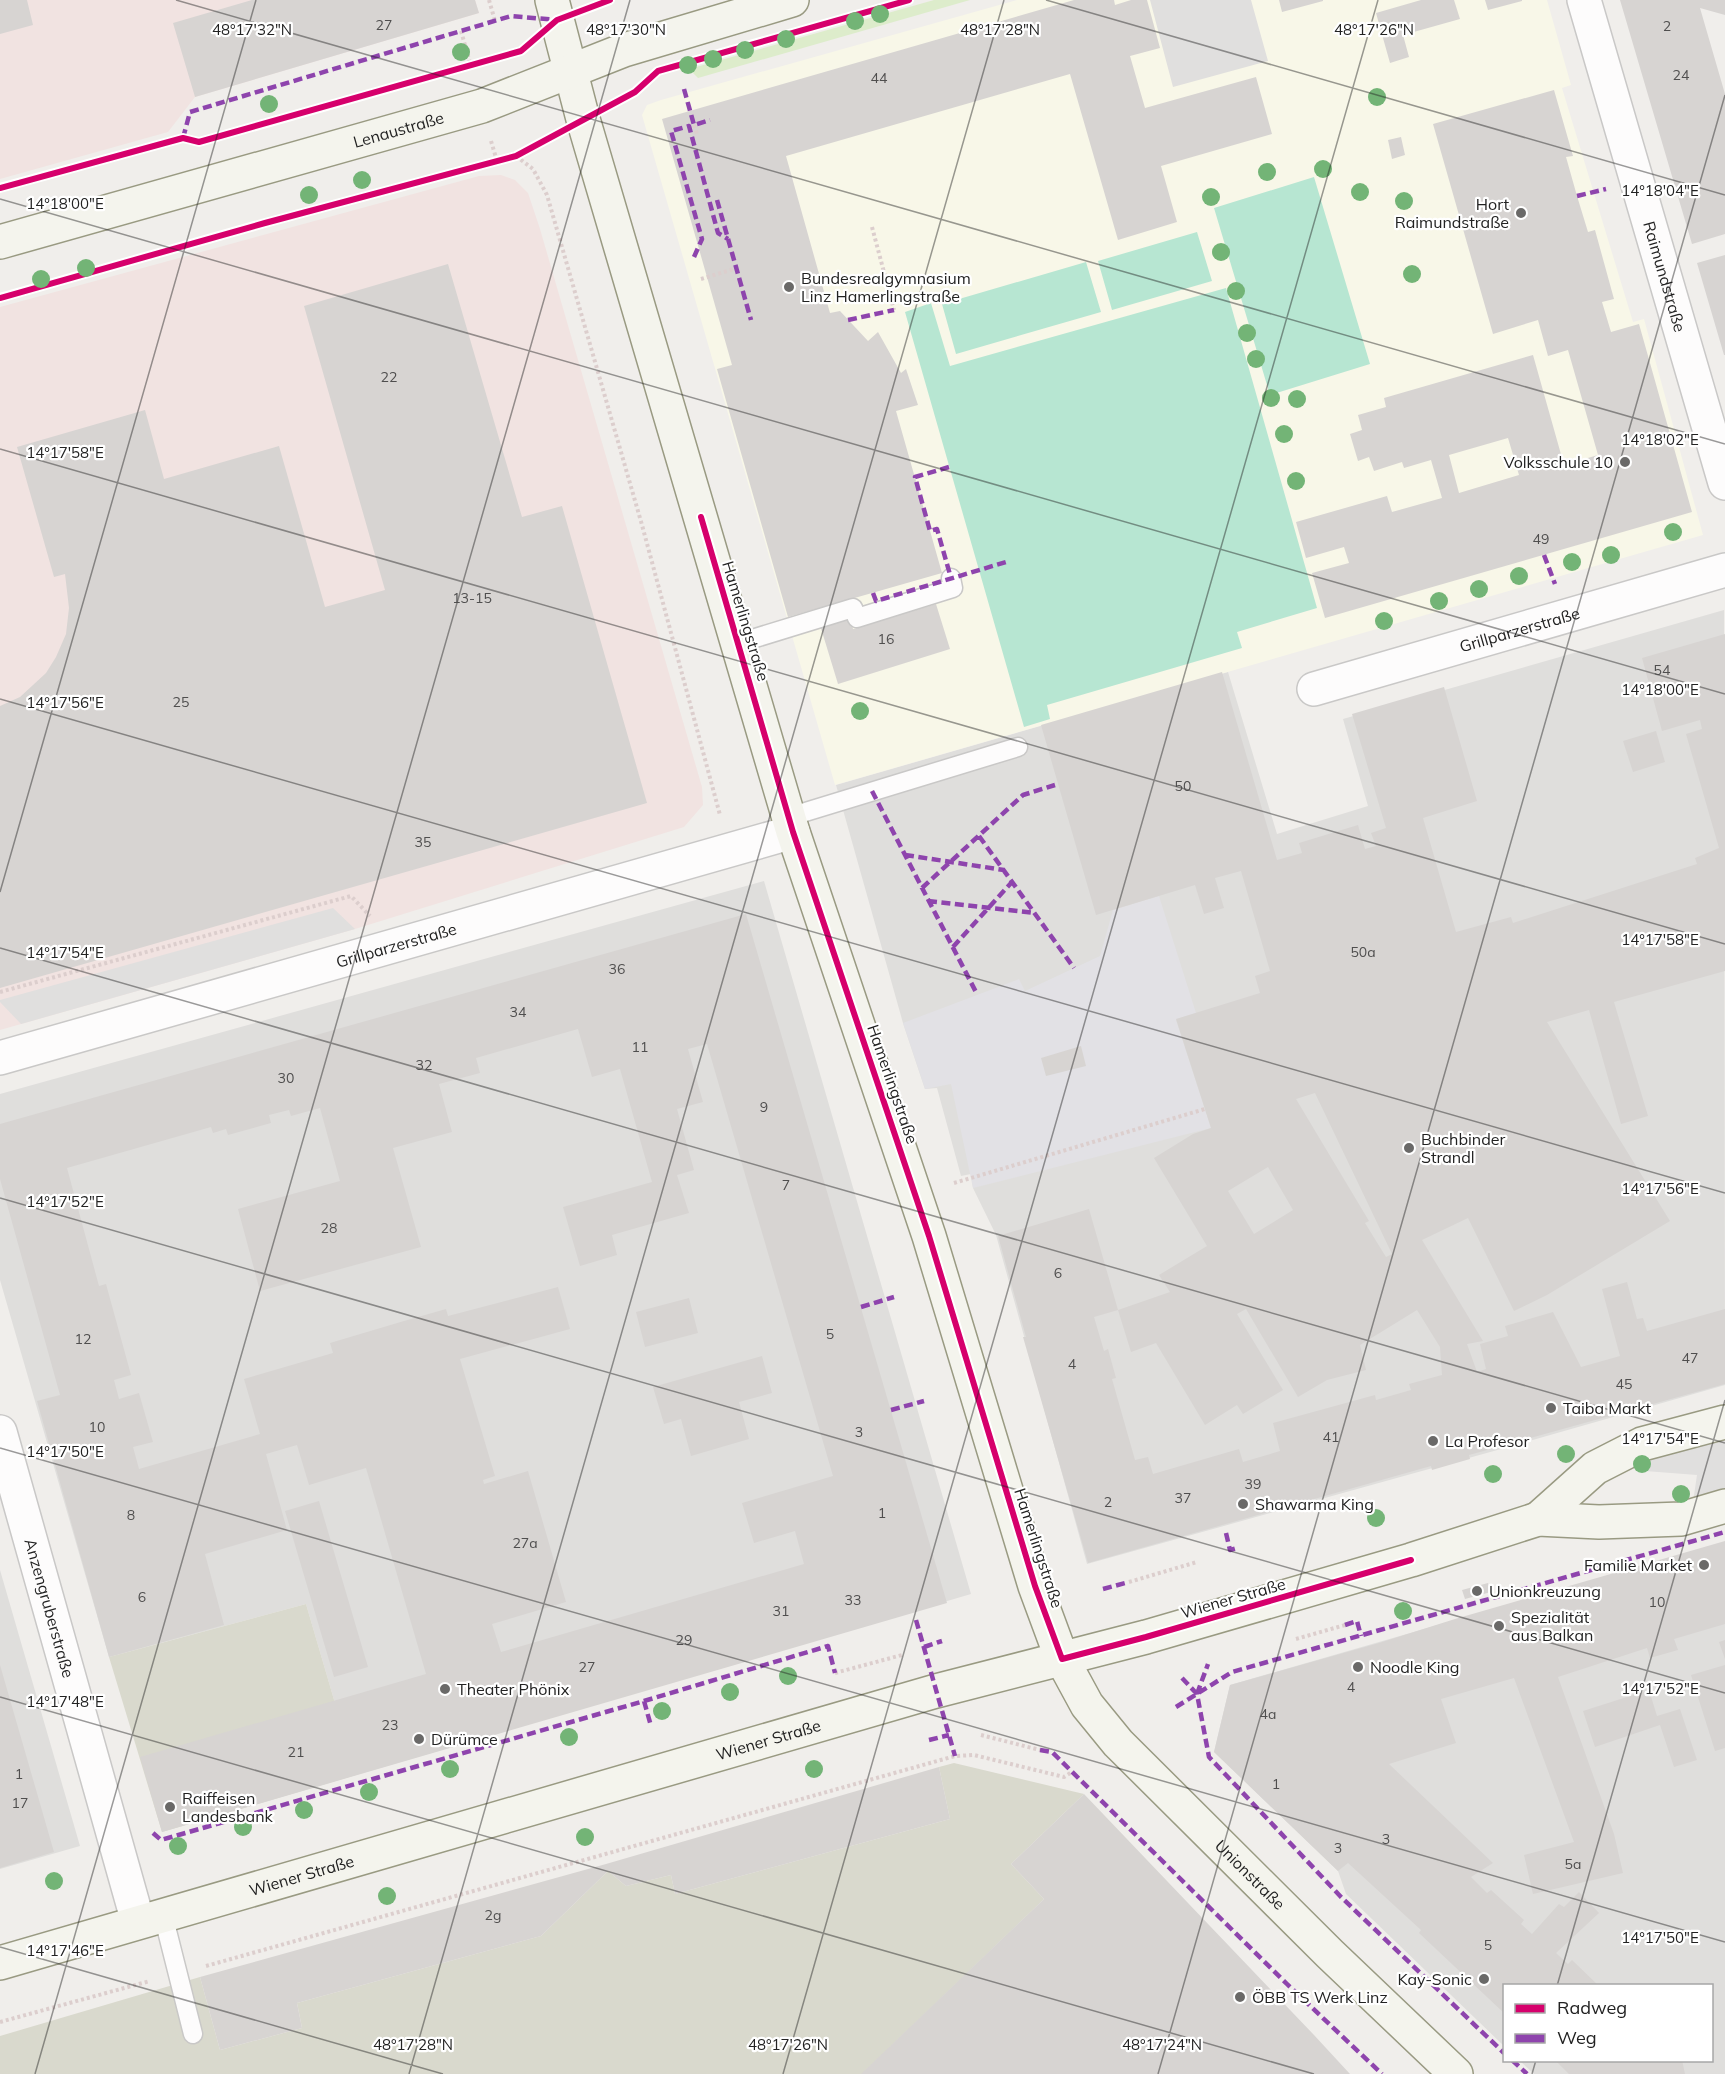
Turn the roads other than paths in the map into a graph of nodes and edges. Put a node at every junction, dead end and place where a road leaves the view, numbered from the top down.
1 (552, 0) edge
2 (792, 0) edge
3 (1584, 0) edge
4 (571, 71) junction
5 (0, 242) edge
6 (1725, 483) edge
7 (1725, 570) edge
8 (951, 578) dead end
9 (739, 643) junction
10 (1314, 689) dead end
11 (1018, 747) dead end
12 (791, 824) junction
13 (0, 1058) edge
14 (1725, 1422) edge
15 (0, 1432) edge
16 (1725, 1506) edge
17 (1538, 1519) junction
18 (1062, 1659) junction
19 (151, 1919) junction
20 (0, 1963) edge
21 (193, 2034) dead end
22 (1456, 2074) edge

1 - 4 main road, Hamerlingstraße
2 - 4 main road, Lenaustraße
3 - 6 street, Raimundstraße
4 - 5 main road, Lenaustraße
4 - 9 main road, Hamerlingstraße
7 - 10 street, Grillparzerstraße
8 - 9 lane
9 - 12 main road, Hamerlingstraße
11 - 12 lane
12 - 13 street, Grillparzerstraße
12 - 18 main road, Hamerlingstraße
14 - 17 main road, Wiener Straße
15 - 19 street, Anzengruberstraße
16 - 17 main road, Wiener Straße
17 - 18 main road, Wiener Straße
18 - 19 main road, Wiener Straße
18 - 22 main road, Unionstraße
19 - 20 main road, Wiener Straße
19 - 21 lane

